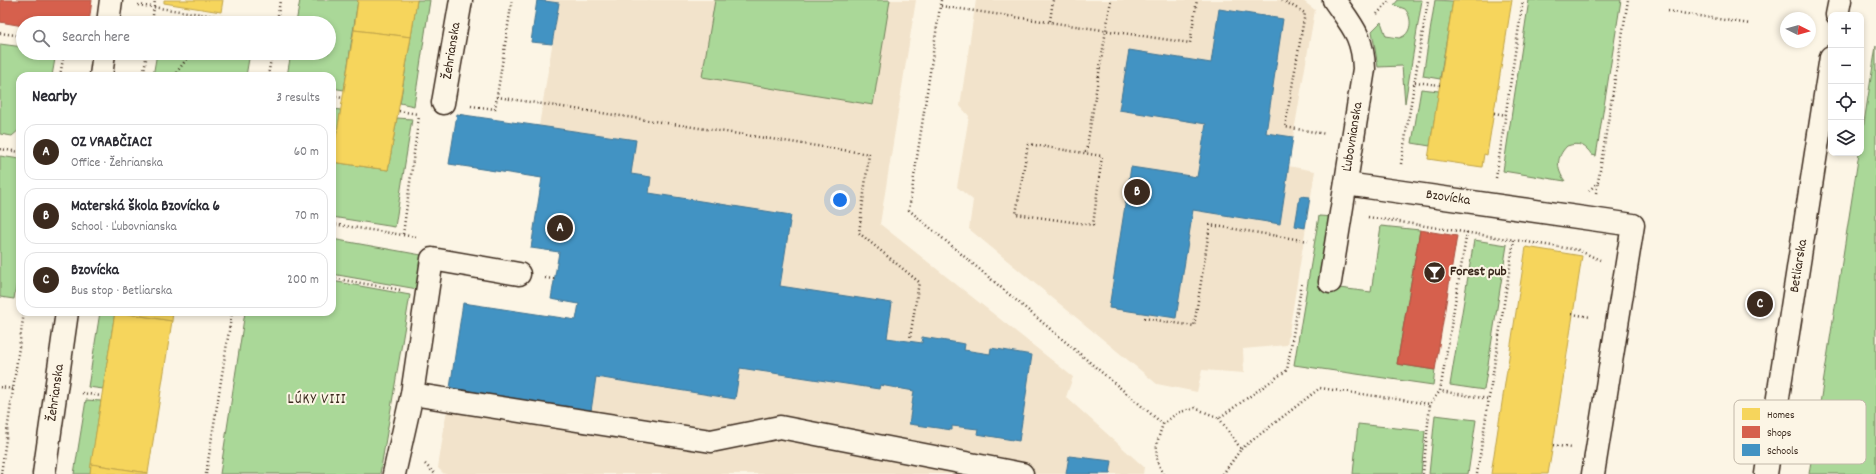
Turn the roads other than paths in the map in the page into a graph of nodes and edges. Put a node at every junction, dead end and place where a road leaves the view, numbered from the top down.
1 (111, 0) edge
2 (461, 0) edge
3 (1334, 0) edge
4 (1840, 0) edge
5 (1838, 12) edge
6 (109, 16) edge
7 (103, 60) edge
8 (102, 72) edge
9 (1828, 76) edge
10 (444, 103) road end
11 (1346, 184) junction
12 (519, 274) dead end
13 (1330, 282) dead end
14 (66, 316) edge
15 (412, 394) junction
16 (1778, 400) edge
17 (1768, 464) edge
18 (44, 474) edge
19 (394, 474) edge
20 (1022, 474) edge
21 (1593, 474) edge
22 (1766, 474) edge

1 - 6 street
2 - 10 street, Žehrianska
3 - 11 street, Ľubovnianska
4 - 5 street
7 - 8 street
9 - 16 street, Betliarska
11 - 13 street, Ľubovnianska
11 - 21 street, Bzovícka
12 - 15 street
14 - 18 street, Žehrianska
15 - 19 street
15 - 20 street
17 - 22 street, Betliarska

